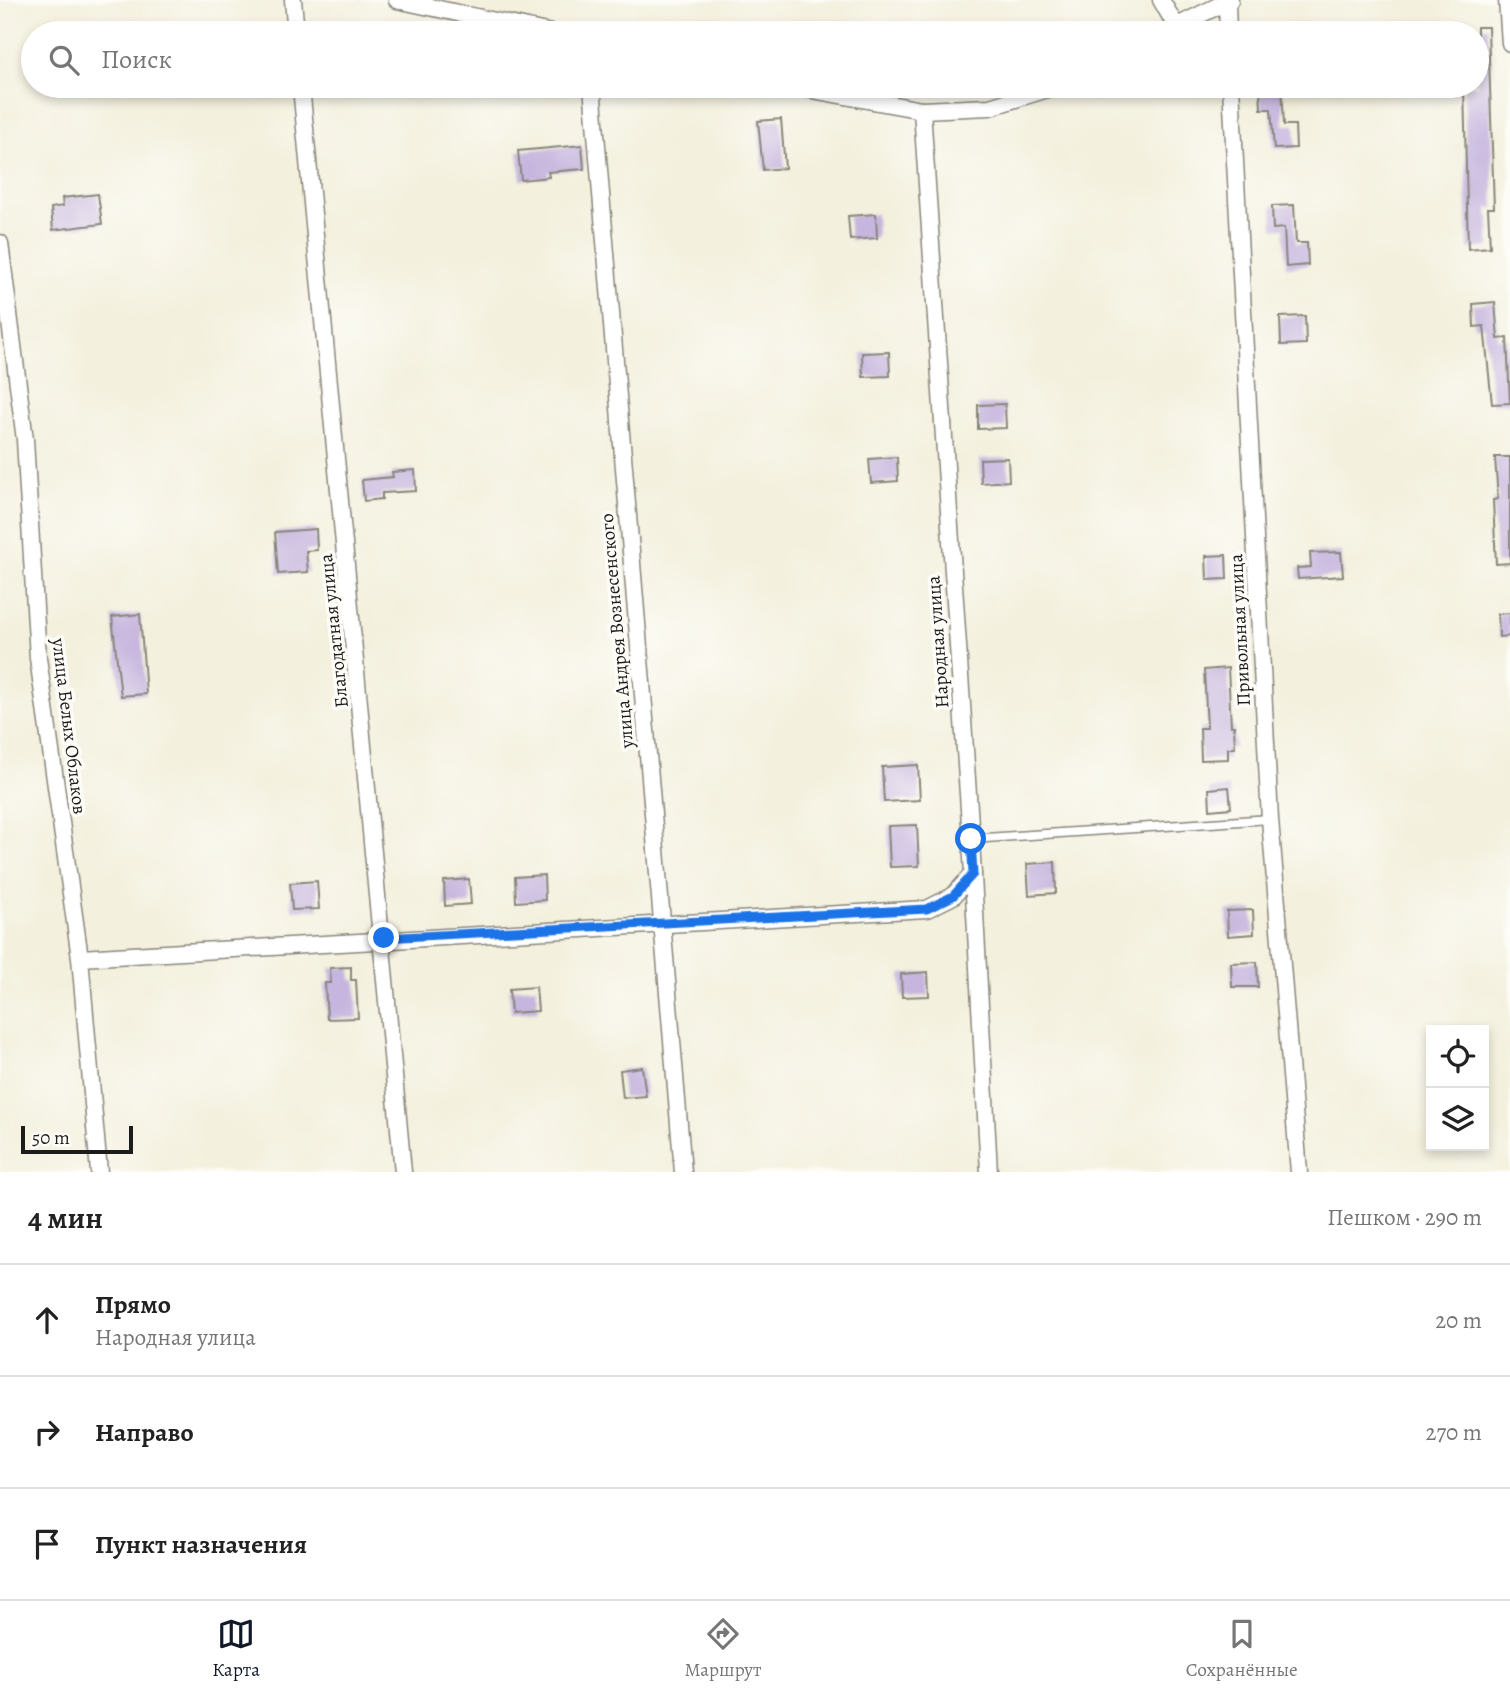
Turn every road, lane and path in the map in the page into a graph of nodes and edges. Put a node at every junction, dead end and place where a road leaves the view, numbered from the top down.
1 (293, 0) edge
2 (397, 0) edge
3 (1161, 0) edge
4 (1507, 0) edge
5 (1228, 1) edge
6 (295, 21) edge
7 (495, 21) edge
8 (1167, 21) edge
9 (1187, 21) edge
10 (1228, 21) edge
11 (1510, 43) edge
12 (303, 98) edge
13 (593, 98) edge
14 (856, 98) edge
15 (1019, 98) edge
16 (1232, 98) edge
17 (922, 110) junction
18 (0, 243) edge
19 (1270, 818) junction
20 (971, 839) junction
21 (973, 874) junction
22 (662, 925) junction
23 (384, 938) junction
24 (80, 958) junction
25 (99, 1172) edge
26 (403, 1172) edge
27 (683, 1172) edge
28 (989, 1172) edge
29 (1299, 1172) edge

1 - 6 street
2 - 7 street
3 - 8 street
4 - 11 street
5 - 9 street
5 - 10 street
12 - 23 street, Благодатная улица
13 - 22 street, улица Андрея Вознесенского
14 - 17 street
15 - 17 street
16 - 19 street, Привольная улица
17 - 20 street, Народная улица
18 - 24 street, улица Белых Облаков
19 - 20 lane
19 - 29 street, Привольная улица
20 - 21 street, Народная улица
21 - 22 street
21 - 28 street, Народная улица
22 - 23 street
22 - 27 street, улица Андрея Вознесенского
23 - 24 street
23 - 26 street, Благодатная улица
24 - 25 street, улица Белых Облаков

